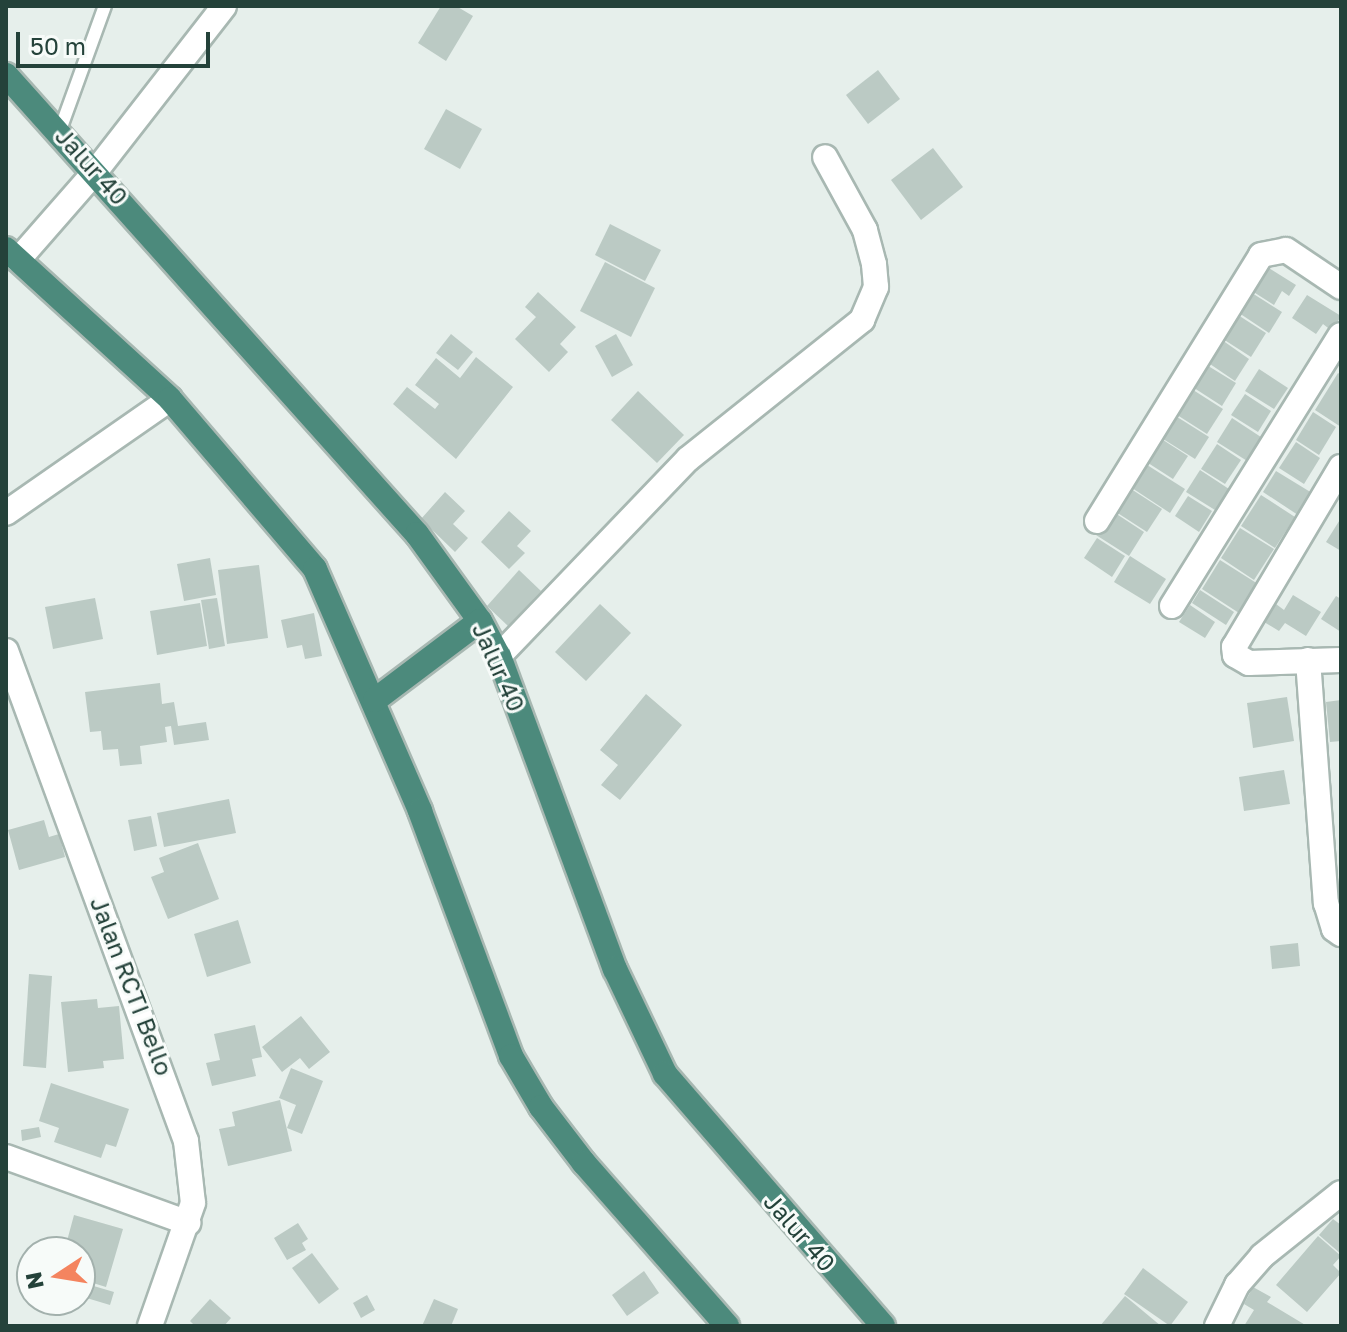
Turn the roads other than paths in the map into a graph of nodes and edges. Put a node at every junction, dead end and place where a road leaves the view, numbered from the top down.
1 (105, 6) edge
2 (224, 6) edge
3 (6, 75) edge
4 (60, 130) junction
5 (825, 157) dead end
6 (95, 172) junction
7 (12, 254) edge
8 (1341, 287) edge
9 (1341, 335) edge
10 (170, 399) junction
11 (1341, 467) edge
12 (6, 513) edge
13 (1097, 521) dead end
14 (1172, 606) dead end
15 (480, 621) junction
16 (6, 651) edge
17 (499, 656) junction
18 (1308, 660) junction
19 (1341, 660) edge
20 (375, 700) junction
21 (1341, 934) edge
22 (6, 1157) edge
23 (1341, 1193) edge
24 (188, 1223) junction
25 (158, 1322) edge
26 (727, 1326) edge
27 (883, 1326) edge
28 (1217, 1326) edge

1 - 4 lane
2 - 6 street
3 - 4 highway, Jalur 40
4 - 6 highway, Jalur 40
5 - 17 street
6 - 7 street
6 - 15 highway, Jalur 40
7 - 10 highway
8 - 13 street
9 - 14 street
10 - 12 street
10 - 20 highway
11 - 18 street
15 - 17 highway, Jalur 40
15 - 20 highway
16 - 24 street, Jalan RCTI Bello
17 - 27 highway, Jalur 40
18 - 19 street
18 - 21 street
20 - 26 highway
22 - 24 street
23 - 28 street
24 - 25 street, Jalan RCTI Bello

